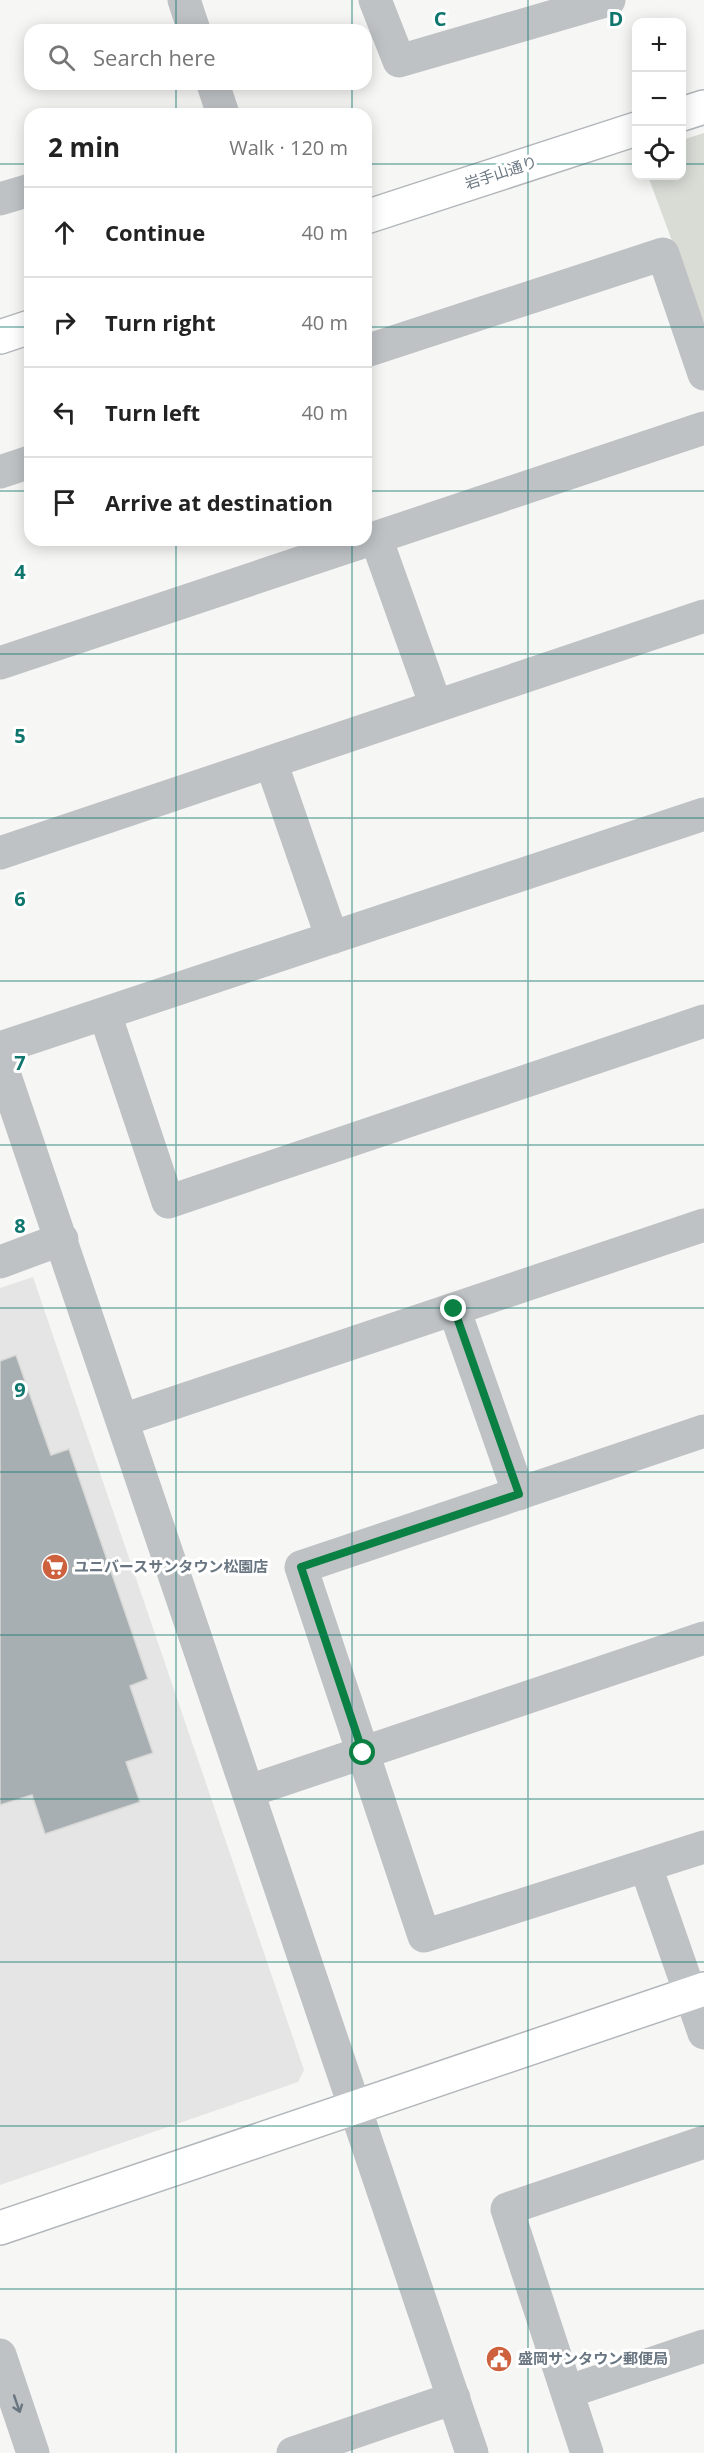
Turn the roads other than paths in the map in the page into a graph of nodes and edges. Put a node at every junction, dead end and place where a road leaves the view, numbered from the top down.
1 (184, 0) edge
2 (375, 0) edge
3 (609, 0) edge
4 (192, 24) edge
5 (215, 90) edge
6 (704, 107) edge
7 (221, 108) edge
8 (686, 112) edge
9 (632, 130) edge
10 (24, 192) edge
11 (0, 200) edge
12 (372, 215) edge
13 (24, 329) edge
14 (0, 337) edge
15 (372, 349) edge
16 (704, 374) edge
17 (704, 428) edge
18 (24, 464) edge
19 (0, 472) edge
20 (376, 538) junction
21 (372, 539) edge
22 (352, 546) edge
23 (704, 616) edge
24 (0, 663) edge
25 (436, 706) junction
26 (271, 762) junction
27 (704, 814) edge
28 (0, 853) edge
29 (332, 938) junction
30 (105, 1014) junction
31 (704, 1021) edge
32 (0, 1048) edge
33 (0, 1061) edge
34 (704, 1226) edge
35 (62, 1239) junction
36 (0, 1262) edge
37 (454, 1309) junction
38 (123, 1420) junction
39 (704, 1431) edge
40 (519, 1494) junction
41 (704, 1638) edge
42 (363, 1753) junction
43 (249, 1791) junction
44 (704, 1847) edge
45 (646, 1867) junction
46 (697, 1992) edge
47 (704, 2033) edge
48 (356, 2108) junction
49 (704, 2142) edge
50 (0, 2228) edge
51 (704, 2346) edge
52 (0, 2355) edge
53 (567, 2392) junction
54 (454, 2398) junction
55 (33, 2453) edge
56 (293, 2453) edge
57 (472, 2453) edge
58 (587, 2453) edge

1 - 4 street
2 - 3 street
5 - 7 street
6 - 8 street
9 - 12 street, 岩手山通り
10 - 11 street
13 - 14 street
15 - 16 street
17 - 20 street
18 - 19 street
20 - 21 street
20 - 25 street
22 - 24 street
23 - 25 street
25 - 26 street
26 - 28 street
26 - 29 street
27 - 29 street
29 - 30 street
30 - 31 street
30 - 32 street
33 - 35 street
34 - 37 street
35 - 36 street
35 - 38 street
37 - 38 street
37 - 40 street
38 - 43 street
39 - 40 street
40 - 42 street
41 - 42 street
42 - 43 street
42 - 45 street
43 - 48 street
44 - 45 street
45 - 46 street
46 - 47 street
46 - 48 street
48 - 50 street
48 - 54 street
49 - 53 street
51 - 53 street
52 -> 55 street
53 - 58 street
54 - 56 street
54 - 57 street

